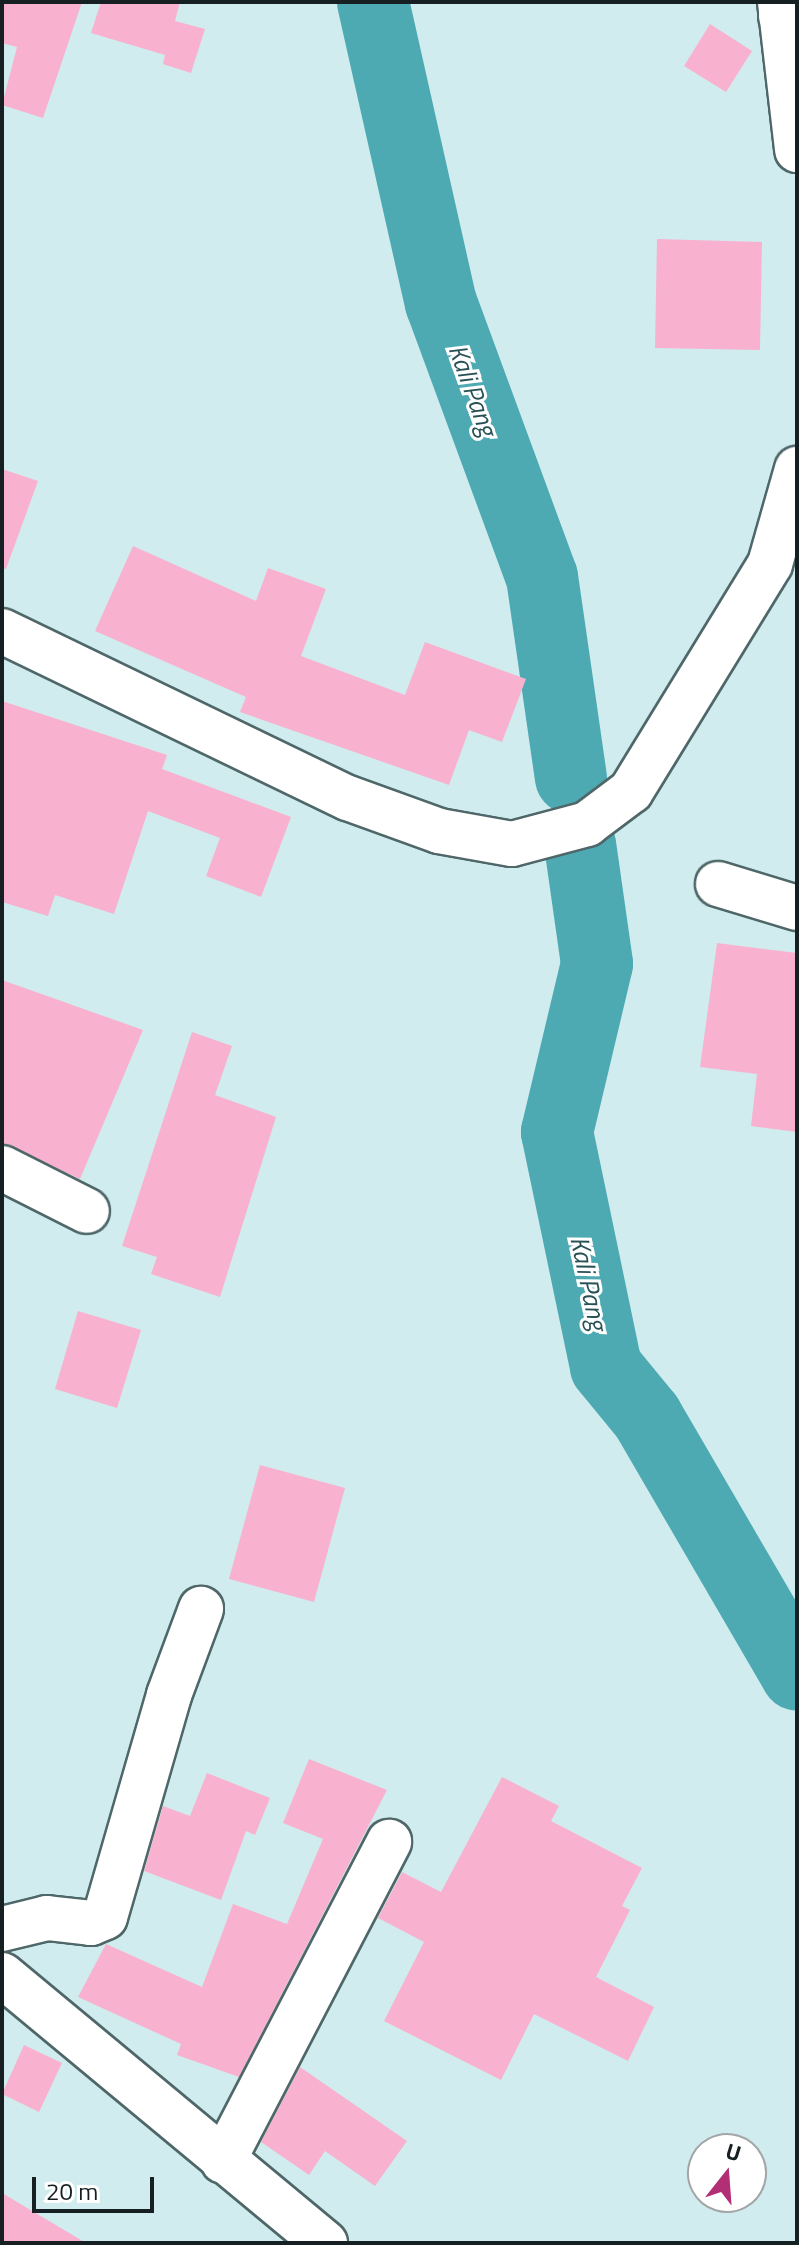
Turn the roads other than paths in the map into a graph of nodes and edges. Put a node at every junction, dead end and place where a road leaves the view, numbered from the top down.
1 (786, 11) edge
2 (797, 150) edge
3 (797, 469) edge
4 (4, 639) edge
5 (718, 884) dead end
6 (797, 908) edge
7 (2, 1168) edge
8 (87, 1211) dead end
9 (201, 1609) dead end
10 (389, 1842) dead end
11 (2, 1929) edge
12 (2, 1975) edge
13 (223, 2161) junction
14 (325, 2243) edge

1 - 2 street
3 - 4 street
5 - 6 street
7 - 8 street
9 - 11 street
10 - 13 street
12 - 13 street
13 - 14 street

